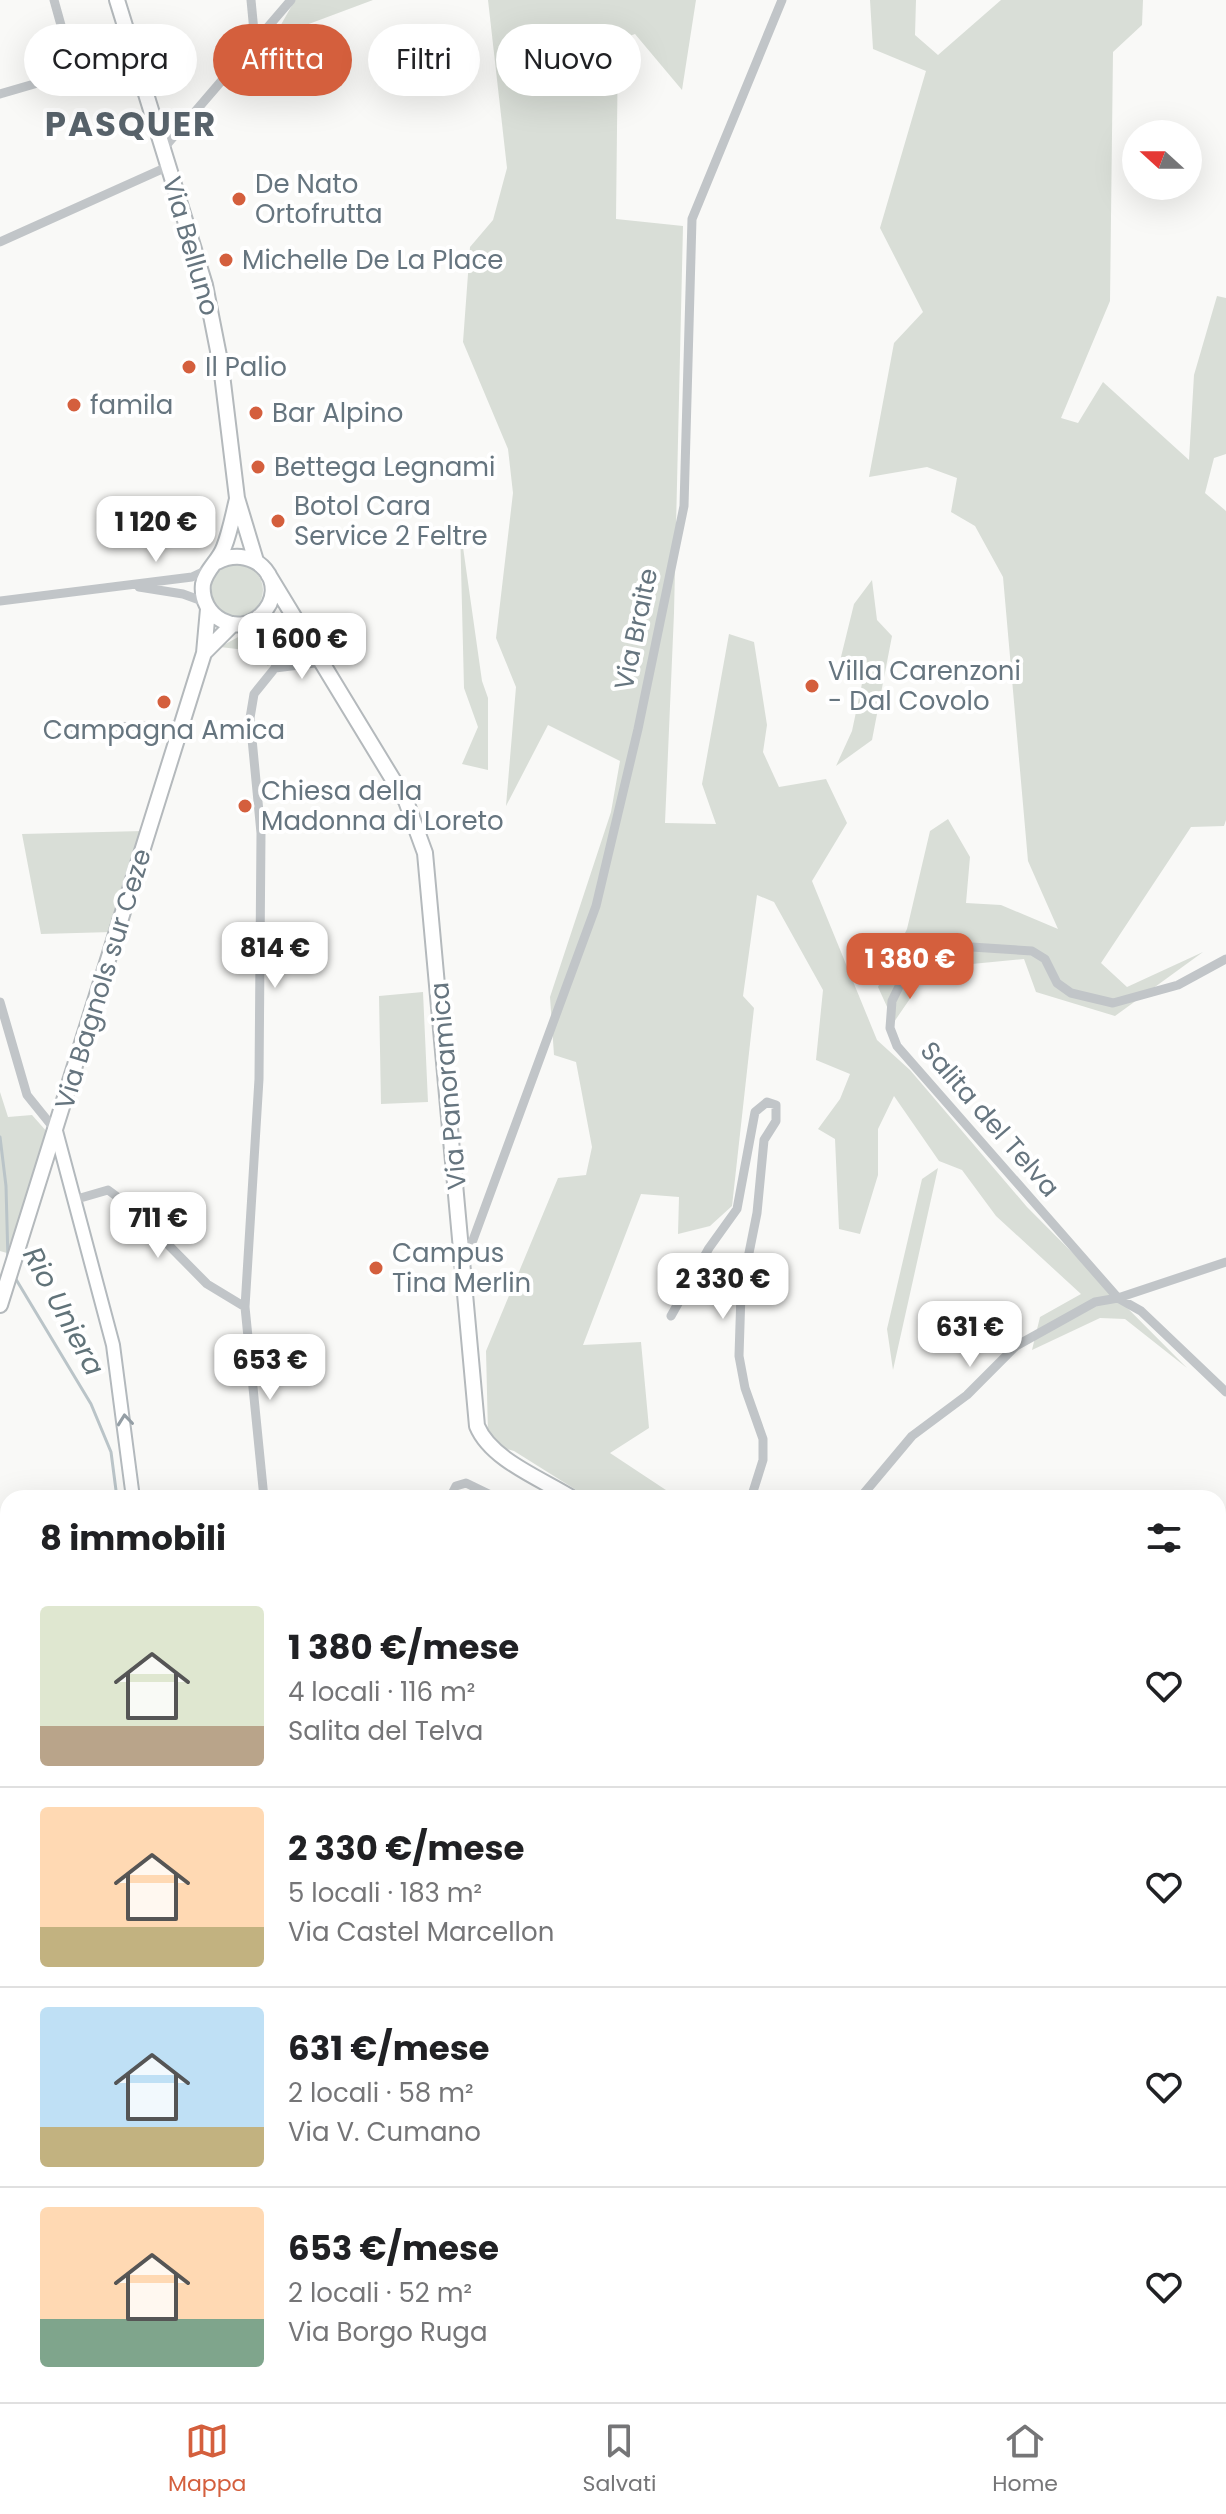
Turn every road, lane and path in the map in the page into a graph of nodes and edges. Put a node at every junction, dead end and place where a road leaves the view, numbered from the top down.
1 (54, 0) edge
2 (117, 0) edge
3 (251, 0) edge
4 (291, 0) edge
5 (782, 0) edge
6 (61, 24) edge
7 (124, 24) edge
8 (253, 24) edge
9 (270, 24) edge
10 (24, 87) edge
11 (213, 91) edge
12 (0, 94) edge
13 (147, 96) edge
14 (163, 149) junction
15 (169, 166) junction
16 (0, 242) edge
17 (237, 498) junction
18 (256, 561) junction
19 (213, 565) junction
20 (268, 574) junction
21 (111, 587) junction
22 (0, 601) edge
23 (207, 606) junction
24 (264, 620) junction
25 (233, 624) junction
26 (204, 653) junction
27 (321, 657) junction
28 (275, 668) junction
29 (182, 725) junction
30 (70, 728) dead end
31 (1226, 959) edge
32 (0, 1002) edge
33 (56, 1131) junction
34 (77, 1199) junction
35 (462, 1254) junction
36 (1226, 1262) edge
37 (1118, 1298) junction
38 (0, 1305) edge
39 (245, 1307) junction
40 (671, 1316) dead end
41 (1226, 1392) edge
42 (132, 1490) edge
43 (263, 1490) edge
44 (454, 1490) edge
45 (480, 1490) edge
46 (559, 1490) edge
47 (754, 1490) edge
48 (867, 1490) edge

1 - 6 street
2 - 7 main road, Via Belluno
3 - 8 street
4 - 9 street
5 - 35 street, Via Braite
10 - 12 street
11 - 14 street
13 - 14 main road, Via Belluno
14 - 15 main road, Via Belluno
15 - 16 street
15 - 17 main road, Via Belluno
17 - 18 main road, Via Belluno
17 - 19 main road, Via Belluno
18 - 19 main road
18 - 20 main road, Via Belluno
19 - 21 street
19 - 23 main road, Via Belluno
20 - 24 main road
20 - 27 main road, Via Panoramica
21 - 22 street
21 - 23 street
23 - 25 main road
23 - 26 main road, Via Bagnols sur Ceze
24 - 25 main road
24 - 27 main road, Via Panoramica
24 - 28 street
25 - 26 main road, Via Bagnols sur Ceze
26 - 29 main road, Via Bagnols sur Ceze
27 - 28 street
27 - 35 main road, Via Panoramica
28 - 39 street
29 - 30 street
29 - 33 main road, Via Bagnols sur Ceze
31 - 37 street, Salita del Telva
32 - 33 street
33 - 34 street
33 - 38 main road, Via Bagnols sur Ceze
34 - 39 street
42 -> 34 street
35 - 46 main road, Via Panoramica
36 - 37 street
37 - 41 street, Salita del Telva
37 - 48 street
39 - 43 street
40 - 47 street
44 - 45 street

